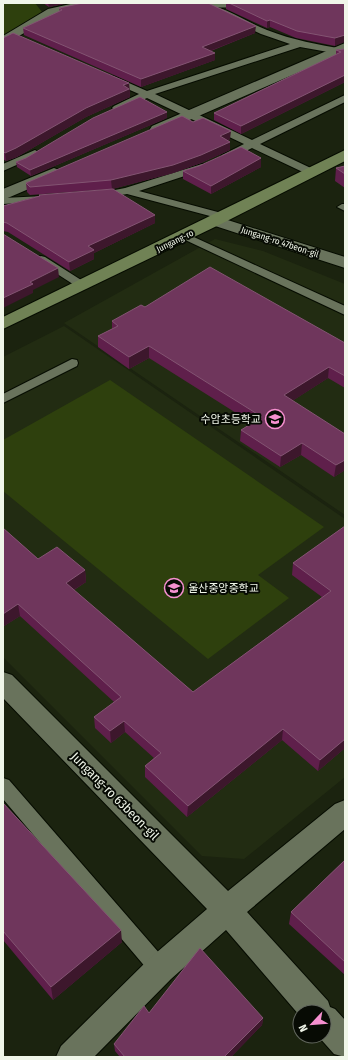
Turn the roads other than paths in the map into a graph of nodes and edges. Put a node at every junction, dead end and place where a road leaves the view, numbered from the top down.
1 (87, 3) edge
2 (200, 3) edge
3 (209, 3) edge
4 (236, 3) edge
5 (8, 38) edge
6 (26, 41) edge
7 (299, 44) junction
8 (343, 50) edge
9 (100, 73) edge
10 (147, 94) junction
11 (345, 98) edge
12 (104, 114) edge
13 (190, 115) junction
14 (147, 133) edge
15 (252, 144) junction
16 (43, 148) edge
17 (345, 155) edge
18 (68, 167) edge
19 (3, 168) edge
20 (311, 172) junction
21 (127, 191) junction
22 (3, 196) edge
23 (86, 196) edge
24 (55, 198) edge
25 (3, 201) edge
26 (220, 219) junction
27 (185, 236) junction
28 (30, 252) edge
29 (345, 263) edge
30 (83, 285) junction
31 (345, 311) edge
32 (3, 324) edge
33 (72, 363) dead end
34 (3, 399) edge
35 (3, 682) edge
36 (3, 786) edge
37 (345, 812) edge
38 (226, 911) junction
39 (160, 968) junction
40 (310, 1004) edge
41 (332, 1029) edge
42 (345, 1043) edge
43 (72, 1057) edge

1 - 5 street
2 - 7 lane
3 - 4 street
5 - 6 lane
7 - 8 lane
7 - 10 lane
8 - 13 street
9 - 10 lane
10 - 12 lane
10 - 13 lane
11 - 15 lane
13 - 14 street
13 - 15 lane
15 - 20 lane
15 - 21 lane
16 - 19 lane
17 - 20 main road, Jungang-ro
18 - 22 street
20 - 26 main road, Jungang-ro
21 - 23 lane
21 - 26 lane
24 - 25 lane
26 - 27 main road, Jungang-ro
26 - 29 street, Jungang-ro 47beon-gil
27 - 30 main road, Jungang-ro
27 - 31 lane
28 - 30 lane
30 - 32 main road, Jungang-ro
33 - 34 lane
35 - 38 street, Jungang-ro 63beon-gil
36 - 39 lane
37 - 38 street
38 - 39 street
38 - 40 street, Jungang-ro 63beon-gil
39 - 43 street
41 - 42 street

